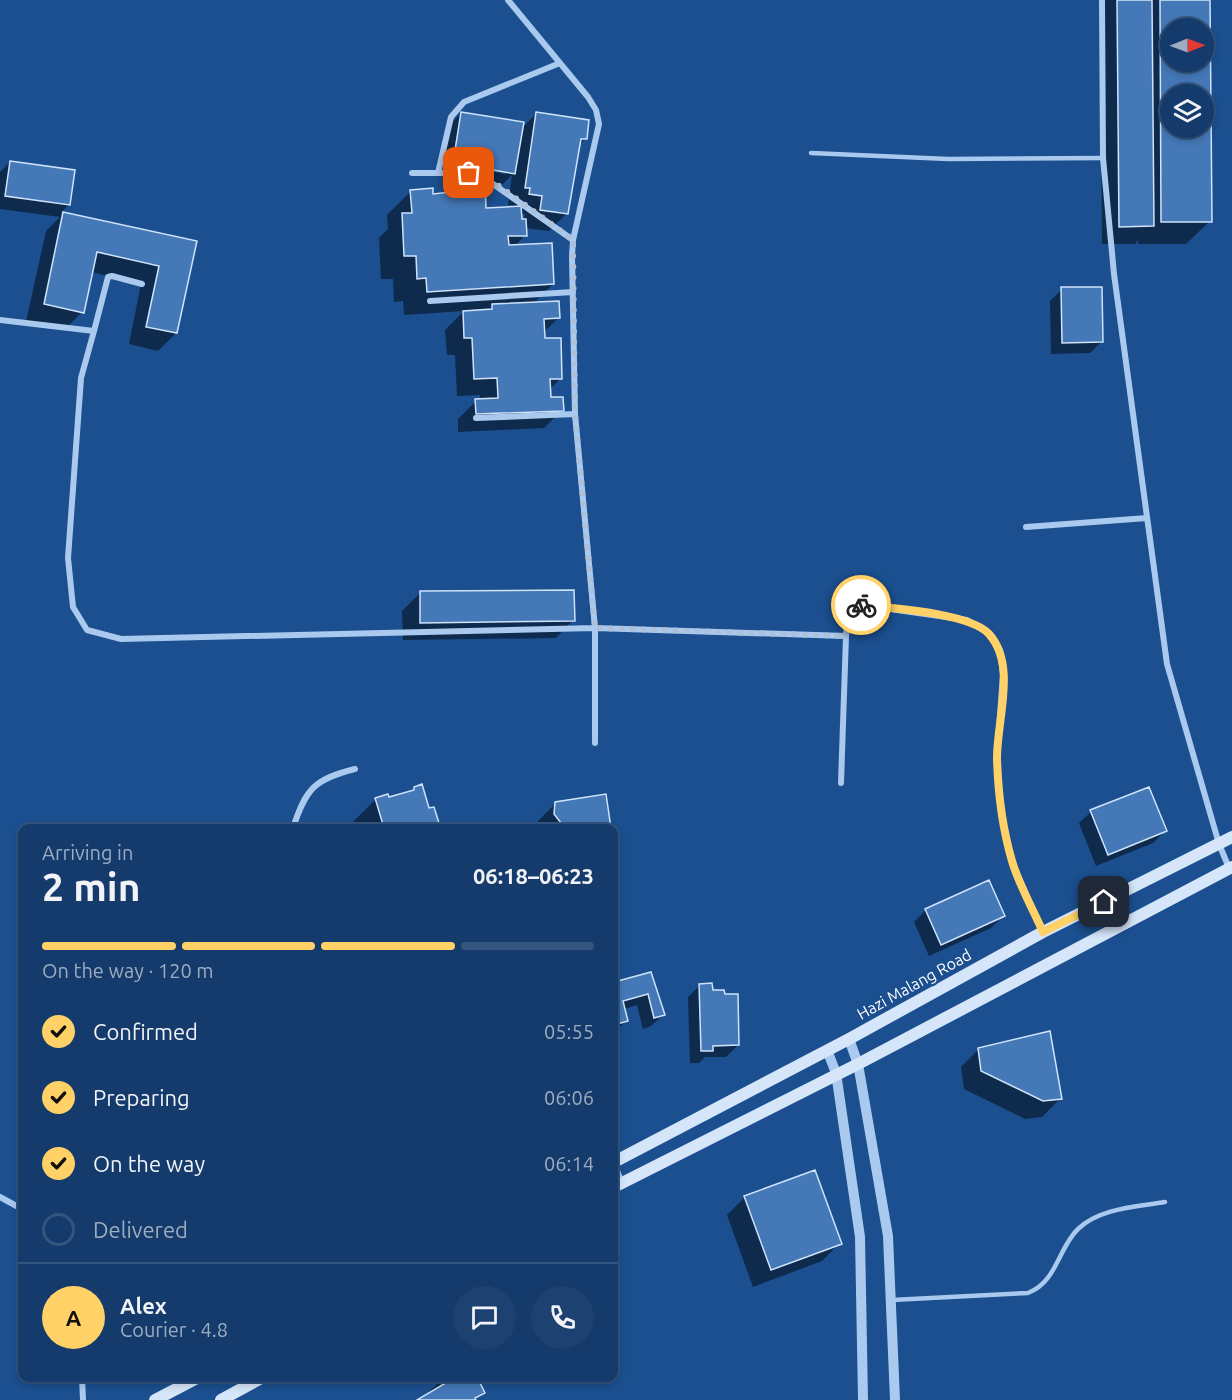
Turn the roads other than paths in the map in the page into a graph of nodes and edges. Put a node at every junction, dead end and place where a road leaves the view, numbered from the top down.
1 (507, 0) edge
2 (1102, 0) edge
3 (560, 63) junction
4 (811, 153) dead end
5 (1103, 158) junction
6 (412, 173) dead end
7 (438, 173) junction
8 (573, 240) junction
9 (142, 284) dead end
10 (573, 292) junction
11 (430, 301) dead end
12 (0, 320) edge
13 (94, 331) junction
14 (575, 414) junction
15 (476, 418) dead end
16 (1147, 518) junction
17 (1026, 527) dead end
18 (595, 628) junction
19 (846, 636) junction
20 (595, 743) dead end
21 (355, 769) dead end
22 (841, 783) dead end
23 (294, 824) edge
24 (1232, 837) edge
25 (1219, 844) junction
26 (1231, 868) edge
27 (1043, 932) junction
28 (849, 1039) junction
29 (827, 1050) junction
30 (858, 1064) junction
31 (836, 1073) junction
32 (618, 1160) edge
33 (618, 1185) edge
34 (0, 1197) edge
35 (1165, 1202) dead end
36 (18, 1207) edge
37 (891, 1300) junction
38 (82, 1382) edge
39 (189, 1382) edge
40 (254, 1382) edge
41 (83, 1400) edge
42 (155, 1400) edge
43 (221, 1400) edge
44 (862, 1400) edge
45 (895, 1400) edge

1 - 3 street
2 - 5 street
3 - 7 street
3 - 8 street
4 - 5 lane
5 - 16 street
6 - 7 street
7 - 8 street
8 - 10 street
9 - 13 street
10 - 11 street
10 - 14 street
12 - 13 street
13 - 18 street
14 - 15 street
14 - 18 street
16 - 17 street
16 - 25 street
18 - 19 street
18 - 20 street
19 - 22 street
19 - 27 street
21 - 23 street
24 - 25 main road, Hazi Malang Road
25 - 26 street
25 - 27 main road, Hazi Malang Road
26 - 30 main road
27 - 28 main road, Hazi Malang Road
28 - 29 main road, Hazi Malang Road
28 - 30 street
29 - 31 street
29 - 32 main road, Hazi Malang Road
30 - 31 main road
30 - 37 street
31 - 33 main road
31 - 44 street
34 - 36 street
35 - 37 lane
37 - 45 street
38 - 41 street
39 - 42 main road
40 - 43 main road

